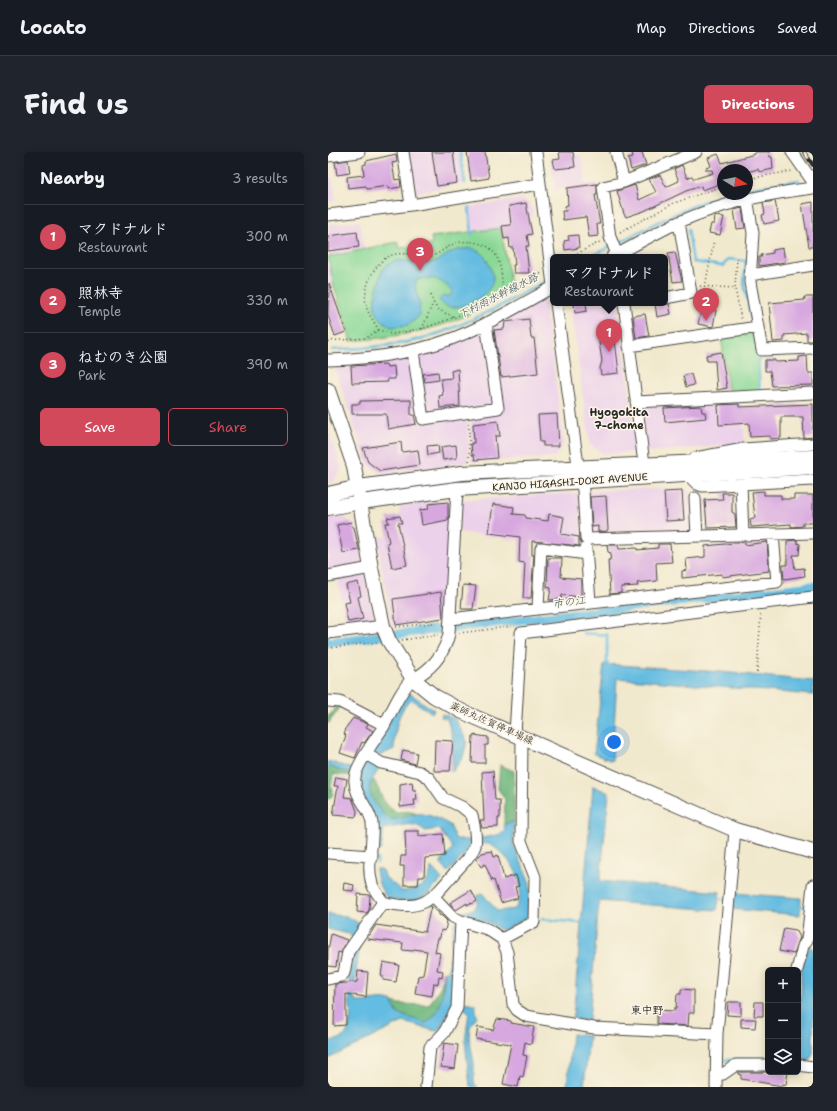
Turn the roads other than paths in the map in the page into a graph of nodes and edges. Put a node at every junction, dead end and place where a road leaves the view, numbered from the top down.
1 (359, 152) edge
2 (403, 152) edge
3 (536, 152) edge
4 (616, 152) edge
5 (696, 152) edge
6 (792, 152) edge
7 (344, 153) edge
8 (328, 156) edge
9 (624, 182) junction
10 (813, 182) edge
11 (539, 184) junction
12 (813, 188) edge
13 (753, 197) edge
14 (741, 200) edge
15 (747, 200) edge
16 (411, 205) junction
17 (328, 215) edge
18 (679, 222) junction
19 (615, 254) edge
20 (620, 254) edge
21 (550, 261) edge
22 (813, 265) edge
23 (750, 275) junction
24 (550, 288) edge
25 (668, 297) edge
26 (556, 306) edge
27 (627, 306) edge
28 (486, 323) junction
29 (758, 327) junction
30 (629, 346) junction
31 (813, 348) edge
32 (413, 351) junction
33 (328, 360) edge
34 (328, 390) edge
35 (813, 393) edge
36 (636, 402) junction
37 (813, 444) edge
38 (813, 457) edge
39 (644, 464) junction
40 (813, 467) edge
41 (687, 468) junction
42 (740, 472) junction
43 (579, 474) junction
44 (813, 480) edge
45 (359, 487) junction
46 (457, 489) junction
47 (328, 494) edge
48 (695, 498) dead end
49 (361, 502) junction
50 (328, 508) edge
51 (813, 533) edge
52 (772, 534) junction
53 (743, 535) junction
54 (697, 536) junction
55 (586, 539) junction
56 (587, 554) junction
57 (371, 568) junction
58 (328, 576) edge
59 (813, 598) edge
60 (590, 602) junction
61 (538, 608) junction
62 (450, 620) junction
63 (328, 633) edge
64 (387, 634) junction
65 (413, 679) junction
66 (328, 701) edge
67 (384, 725) junction
68 (518, 736) junction
69 (366, 754) junction
70 (735, 830) junction
71 (813, 852) edge
72 (328, 853) edge
73 (372, 856) junction
74 (813, 885) edge
75 (434, 897) junction
76 (383, 902) junction
77 (461, 921) junction
78 (502, 939) junction
79 (798, 967) edge
80 (328, 979) edge
81 (717, 1034) junction
82 (765, 1065) edge
83 (801, 1065) edge
84 (813, 1067) edge
85 (716, 1075) junction
86 (426, 1087) edge
87 (716, 1087) edge

1 - 7 street
2 - 16 street
3 - 11 street
4 - 9 street
5 - 9 street
6 - 10 street
7 - 8 street
9 - 19 street
11 - 16 street
11 - 21 street
12 - 13 street
14 - 18 street
15 - 23 street
16 - 17 street
18 - 20 street
18 - 25 street
22 - 23 street
23 - 29 street
24 - 28 street
26 - 43 street
27 - 30 street
28 - 32 street
28 - 32 street
29 - 30 street
29 - 31 street
30 - 36 street
32 - 33 street
34 - 45 main road, 薬師丸佐賀停車場線
35 - 36 street
36 - 39 street
37 - 41 street
38 - 42 main road, KANJO HIGASHI-DORI AVENUE
39 - 41 main road, KANJO HIGASHI-DORI AVENUE
39 - 43 main road, KANJO HIGASHI-DORI AVENUE
40 - 42 main road, KANJO HIGASHI-DORI AVENUE
41 - 42 main road, KANJO HIGASHI-DORI AVENUE
41 - 42 street
41 - 43 main road, KANJO HIGASHI-DORI AVENUE
42 - 44 street
42 - 53 street
43 - 45 main road, KANJO HIGASHI-DORI AVENUE
43 - 46 main road, KANJO HIGASHI-DORI AVENUE
43 - 55 street
45 - 47 main road, KANJO HIGASHI-DORI AVENUE
45 - 49 main road, 薬師丸佐賀停車場線
46 - 49 main road, KANJO HIGASHI-DORI AVENUE
46 - 62 street
48 - 54 street
49 - 50 main road, KANJO HIGASHI-DORI AVENUE
49 - 57 main road, 薬師丸佐賀停車場線
51 - 52 street
52 - 53 street
52 - 60 street
53 - 54 street
54 - 55 street
55 - 56 street
56 - 60 street
56 - 61 street
57 - 58 street
57 - 64 main road, 薬師丸佐賀停車場線
59 - 68 street
60 - 61 street
61 - 62 street
62 - 65 street
63 - 64 street
64 - 65 main road, 薬師丸佐賀停車場線
65 - 67 street
65 - 68 main road, 薬師丸佐賀停車場線
66 - 67 street
67 - 69 street
68 - 70 main road, 薬師丸佐賀停車場線
68 - 78 street
69 - 73 street
69 - 75 street
70 - 71 main road, 薬師丸佐賀停車場線
70 - 81 street
72 - 73 street
73 - 76 street
74 - 79 street
75 - 76 street
75 - 77 street
76 - 80 street
77 - 78 street
77 - 86 street
78 - 81 street
81 - 85 street
82 - 85 street
83 - 84 street
85 - 87 street

